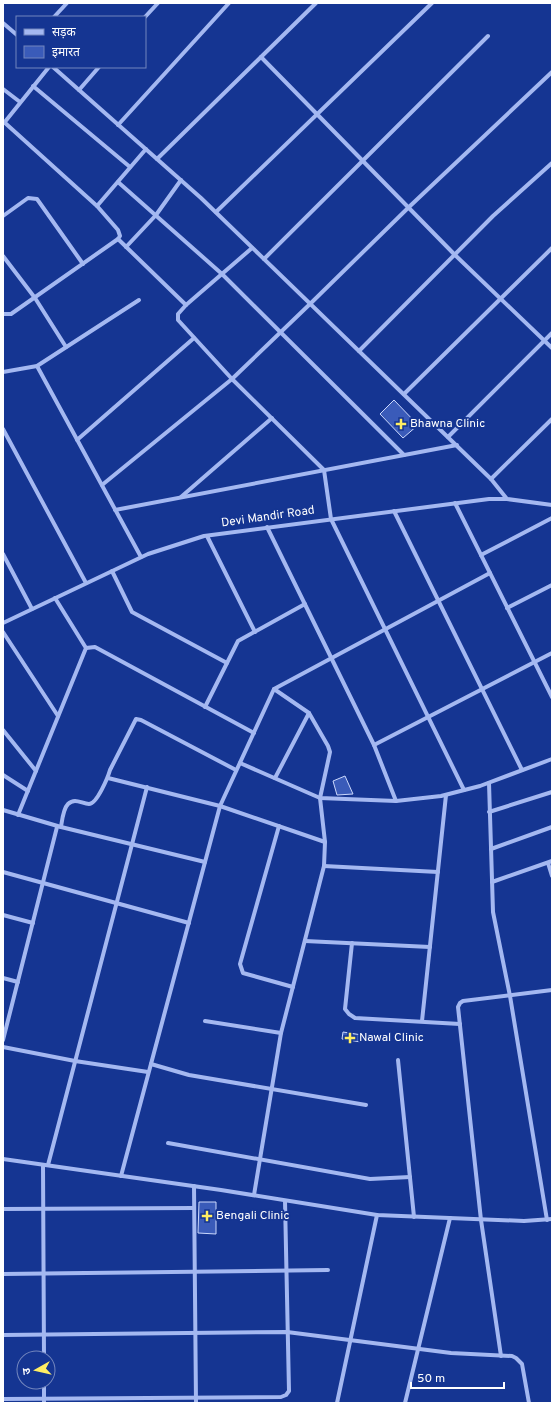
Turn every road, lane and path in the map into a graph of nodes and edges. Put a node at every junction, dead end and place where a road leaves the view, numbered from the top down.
1 (67, 3) edge
2 (158, 3) edge
3 (229, 3) edge
4 (316, 3) edge
5 (432, 3) edge
6 (55, 16) edge
7 (146, 16) edge
8 (3, 23) edge
9 (16, 34) edge
10 (488, 36) dead end
11 (261, 58) junction
12 (48, 68) edge
13 (54, 68) edge
14 (98, 68) edge
15 (552, 72) edge
16 (33, 86) junction
17 (3, 89) edge
18 (78, 90) junction
19 (20, 102) junction
20 (317, 114) junction
21 (4, 123) edge
22 (118, 125) junction
23 (146, 149) junction
24 (157, 159) junction
25 (363, 161) junction
26 (552, 163) edge
27 (130, 167) junction
28 (181, 180) junction
29 (118, 182) junction
30 (97, 206) junction
31 (408, 206) junction
32 (216, 212) junction
33 (156, 215) junction
34 (3, 216) edge
35 (118, 240) junction
36 (126, 247) junction
37 (252, 248) junction
38 (552, 248) edge
39 (454, 254) junction
40 (3, 256) edge
41 (264, 259) junction
42 (83, 264) junction
43 (222, 274) junction
44 (35, 298) junction
45 (500, 298) junction
46 (139, 300) dead end
47 (310, 304) junction
48 (186, 306) junction
49 (3, 314) edge
50 (280, 332) junction
51 (552, 333) edge
52 (194, 338) junction
53 (544, 341) junction
54 (66, 347) junction
55 (552, 348) edge
56 (359, 351) junction
57 (37, 366) junction
58 (3, 372) edge
59 (232, 379) junction
60 (404, 394) junction
61 (272, 418) junction
62 (552, 419) edge
63 (3, 429) edge
64 (448, 437) junction
65 (77, 440) junction
66 (457, 445) junction
67 (404, 455) junction
68 (324, 470) junction
69 (491, 479) junction
70 (102, 485) junction
71 (180, 497) junction
72 (507, 499) junction
73 (455, 503) junction
74 (552, 504) edge
75 (115, 510) junction
76 (394, 511) junction
77 (552, 518) edge
78 (331, 519) junction
79 (267, 527) junction
80 (208, 536) junction
81 (3, 554) edge
82 (481, 555) junction
83 (141, 557) junction
84 (112, 571) junction
85 (490, 573) junction
86 (86, 583) junction
87 (552, 585) edge
88 (55, 598) junction
89 (438, 601) junction
90 (305, 604) junction
91 (507, 608) junction
92 (32, 609) junction
93 (3, 623) edge
94 (385, 629) junction
95 (3, 632) edge
96 (255, 632) junction
97 (86, 648) junction
98 (552, 653) edge
99 (331, 658) junction
100 (227, 662) junction
101 (534, 662) junction
102 (274, 689) junction
103 (482, 689) junction
104 (552, 697) edge
105 (205, 707) junction
106 (309, 714) junction
107 (58, 716) junction
108 (428, 717) junction
109 (3, 730) edge
110 (254, 733) junction
111 (374, 745) junction
112 (552, 759) edge
113 (240, 763) junction
114 (236, 770) junction
115 (522, 770) junction
116 (36, 771) junction
117 (3, 775) edge
118 (108, 778) junction
119 (275, 778) junction
120 (489, 783) junction
121 (147, 787) junction
122 (464, 790) junction
123 (28, 791) junction
124 (552, 792) edge
125 (446, 795) junction
126 (320, 798) junction
127 (396, 801) junction
128 (220, 806) junction
129 (3, 810) edge
130 (490, 812) junction
131 (18, 815) junction
132 (279, 826) junction
133 (59, 827) junction
134 (552, 827) edge
135 (325, 842) junction
136 (132, 846) junction
137 (491, 849) junction
138 (205, 862) junction
139 (550, 862) edge
140 (324, 866) junction
141 (3, 872) edge
142 (438, 872) junction
143 (552, 876) edge
144 (492, 882) junction
145 (43, 883) junction
146 (117, 903) junction
147 (3, 915) edge
148 (33, 923) junction
149 (188, 923) junction
150 (305, 941) junction
151 (352, 943) junction
152 (430, 947) junction
153 (3, 978) edge
154 (18, 982) junction
155 (293, 987) junction
156 (552, 990) edge
157 (510, 996) junction
158 (205, 1021) dead end
159 (422, 1021) junction
160 (460, 1024) junction
161 (281, 1033) junction
162 (3, 1040) edge
163 (3, 1047) edge
164 (398, 1060) dead end
165 (75, 1061) junction
166 (151, 1064) junction
167 (148, 1072) junction
168 (272, 1089) junction
169 (366, 1105) dead end
170 (168, 1144) dead end
171 (3, 1159) edge
172 (260, 1159) junction
173 (45, 1165) junction
174 (121, 1176) junction
175 (410, 1177) junction
176 (194, 1186) junction
177 (254, 1195) junction
178 (284, 1200) junction
179 (3, 1208) edge
180 (43, 1208) junction
181 (194, 1208) junction
182 (377, 1215) junction
183 (414, 1217) junction
184 (450, 1218) junction
185 (550, 1219) edge
186 (481, 1220) junction
187 (286, 1270) junction
188 (328, 1270) dead end
189 (195, 1271) junction
190 (44, 1273) junction
191 (3, 1274) edge
192 (287, 1332) junction
193 (195, 1333) junction
194 (3, 1335) edge
195 (44, 1335) junction
196 (352, 1340) junction
197 (417, 1349) junction
198 (44, 1350) edge
199 (501, 1356) junction
200 (44, 1390) edge
201 (3, 1399) edge
202 (44, 1401) edge
203 (196, 1401) edge
204 (337, 1403) edge
205 (405, 1403) edge
206 (529, 1403) edge

1 - 6 street
2 - 7 street
3 - 22 street
4 - 11 street
5 - 20 street
8 - 9 street
10 - 25 street
11 - 20 street
11 - 24 street
12 - 16 street
13 - 18 street
14 - 18 street
15 - 31 street
16 - 19 street
16 - 27 street
17 - 19 street
18 - 22 street
19 - 21 street
20 - 25 street
20 - 32 street
21 - 30 street
22 - 23 street
23 - 24 street
23 - 27 street
24 - 28 street
25 - 31 street
25 - 41 street
26 - 39 street
27 - 29 street
28 - 32 street
28 - 33 street
29 - 30 street
29 - 33 street
30 - 35 street
31 - 39 street
31 - 47 street
32 - 37 street
33 - 36 street
33 - 43 street
34 - 42 street
35 - 36 street
35 - 42 street
36 - 48 street
37 - 41 street
37 - 43 street
38 - 45 street
39 - 45 street
39 - 56 street
40 - 44 street
41 - 47 street
42 - 44 street
43 - 48 street
43 - 50 street
44 - 49 street
44 - 54 street
45 - 53 street
45 - 60 street
46 - 54 street
47 - 50 street
47 - 56 street
48 - 52 street
50 - 59 street
50 - 67 street
51 - 53 street
52 - 59 street
52 - 65 street
53 - 55 street
53 - 64 street
54 - 57 street
56 - 60 street
57 - 58 street
57 - 65 street
59 - 61 street
59 - 70 street
60 - 64 street
61 - 68 street
61 - 71 street
62 - 69 street
63 - 86 street
64 - 66 street
65 - 70 street
66 - 67 street
66 - 69 street
67 - 68 street
68 - 71 street
68 - 78 street
69 - 72 street
70 - 75 street
71 - 75 street
72 - 73 street, Devi Mandir Road
72 - 74 street, Devi Mandir Road
73 - 76 street, Devi Mandir Road
73 - 82 street
75 - 83 street
76 - 78 street, Devi Mandir Road
76 - 89 street
77 - 82 street
78 - 79 street, Devi Mandir Road
78 - 94 street
79 - 80 street, Devi Mandir Road
79 - 90 street
80 - 83 street, Devi Mandir Road
80 - 96 street
81 - 92 street
82 - 85 street
83 - 84 street, Devi Mandir Road
84 - 86 street, Devi Mandir Road
84 - 100 street
85 - 89 street
85 - 91 street
86 - 88 street, Devi Mandir Road
87 - 91 street
88 - 92 street, Devi Mandir Road
88 - 97 street
89 - 94 street
89 - 103 street
90 - 96 street
90 - 99 street
91 - 101 street
92 - 93 street, Devi Mandir Road
94 - 99 street
94 - 108 street
95 - 107 street
96 - 100 street
97 - 105 street
97 - 107 street
98 - 101 street
99 - 102 street
99 - 111 street
100 - 105 street
101 - 103 street
101 - 104 street
102 - 106 street
102 - 110 street
103 - 108 street
103 - 115 street
105 - 110 street
106 - 119 street
106 - 126 street
107 - 116 street
108 - 111 street
108 - 122 street
109 - 116 street
110 - 113 street
111 - 127 street
112 - 115 street
113 - 114 street
113 - 119 street
114 - 118 street
114 - 128 street
115 - 120 street
116 - 123 street
117 - 123 street
118 - 121 street
118 - 133 street
119 - 126 street
120 - 122 street
120 - 130 street
121 - 128 street
121 - 136 street
122 - 125 street
123 - 131 street
124 - 130 street
125 - 127 street
125 - 142 street
126 - 127 street
126 - 135 street
128 - 132 street
128 - 138 street
129 - 131 street
130 - 137 street
131 - 133 street
132 - 135 street
132 - 155 street
133 - 136 street
133 - 145 street
134 - 137 street
135 - 140 street
136 - 138 street
136 - 146 street
137 - 144 street
138 - 149 street
139 - 143 street
139 - 144 street
140 - 142 street
140 - 150 street
141 - 145 street
142 - 152 street
144 - 157 street
145 - 146 street
145 - 148 street
146 - 149 street
146 - 165 street
147 - 148 street
148 - 154 street
149 - 166 street
150 - 151 street
150 - 155 street
151 - 152 street
151 - 159 street
152 - 159 street
153 - 154 street
154 - 162 street
155 - 161 street
156 - 157 street
157 - 160 street
157 - 185 street
158 - 161 street
159 - 160 street
160 - 186 street
161 - 168 street
163 - 165 street
164 - 175 street
165 - 167 street
165 - 173 street
166 - 167 street
166 - 168 street
167 - 174 street
168 - 169 street
168 - 172 street
170 - 172 street
171 - 173 street
172 - 175 street
172 - 177 street
173 - 174 street
173 - 180 street
174 - 176 street
175 - 183 street
176 - 177 street
176 - 181 street
177 - 178 street
178 - 182 street
178 - 187 street
179 - 180 street
180 - 181 street
180 - 190 street
181 - 189 street
182 - 183 street
182 - 196 street
183 - 184 street
184 - 186 street
184 - 197 street
185 - 186 street
186 - 199 street
187 - 188 street
187 - 189 street
187 - 192 street
189 - 190 street
189 - 193 street
190 - 191 street
190 - 195 street
192 - 193 street
192 - 196 street
192 - 203 street
193 - 195 street
193 - 203 street
194 - 195 street
195 - 198 street
196 - 197 street
196 - 204 street
197 - 199 street
197 - 205 street
199 - 206 street
200 - 202 street
201 - 202 street
202 - 203 street

